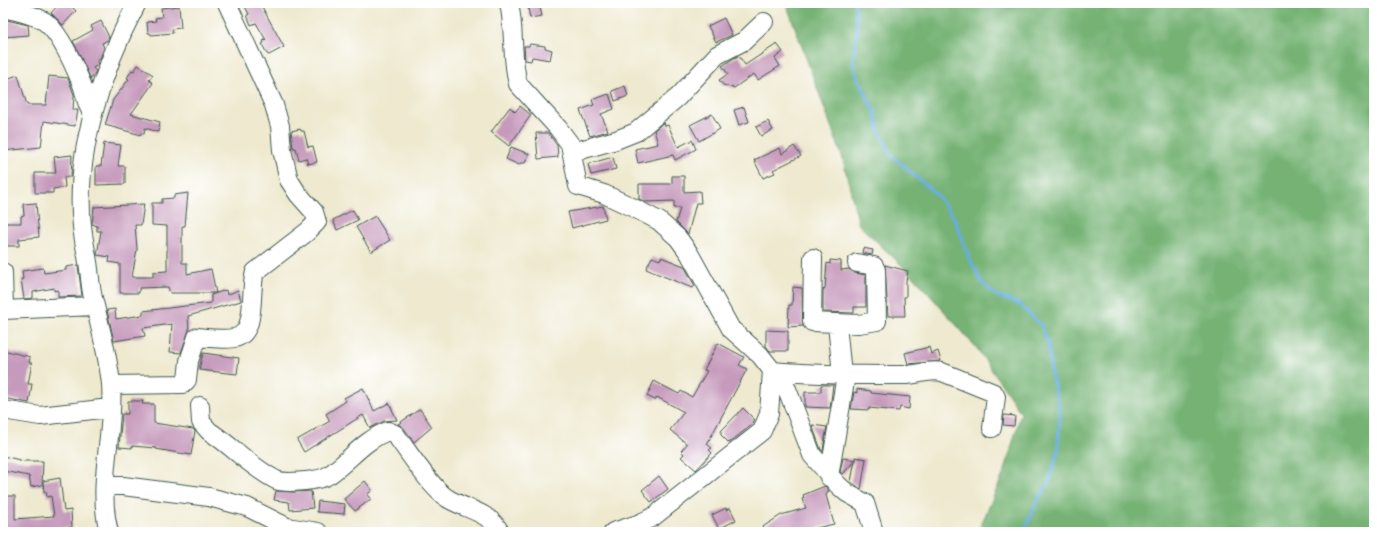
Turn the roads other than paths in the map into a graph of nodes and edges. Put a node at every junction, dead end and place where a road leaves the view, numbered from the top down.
1 (137, 3) edge
2 (227, 3) edge
3 (509, 3) edge
4 (3, 8) edge
5 (764, 22) dead end
6 (93, 114) junction
7 (573, 152) junction
8 (813, 258) dead end
9 (857, 263) dead end
10 (3, 272) edge
11 (95, 306) junction
12 (4, 310) edge
13 (837, 324) junction
14 (772, 371) junction
15 (844, 375) junction
16 (111, 385) junction
17 (200, 406) dead end
18 (110, 408) junction
19 (3, 410) edge
20 (992, 428) dead end
21 (829, 477) junction
22 (105, 486) junction
23 (110, 532) edge
24 (318, 532) edge
25 (500, 532) edge
26 (613, 532) edge
27 (874, 532) edge

1 - 6 street
2 - 16 street
3 - 7 street
4 - 6 street
5 - 7 street
6 - 11 street
7 - 14 street
8 - 13 street
9 - 13 street
10 - 12 street
11 - 12 street
11 - 16 street
13 - 15 street
14 - 15 street
14 - 21 street
14 - 26 street
15 - 20 street
15 - 21 street
16 - 18 street
17 - 25 street
18 - 19 street
18 - 22 street
21 - 27 street
22 - 23 street
22 - 24 street

